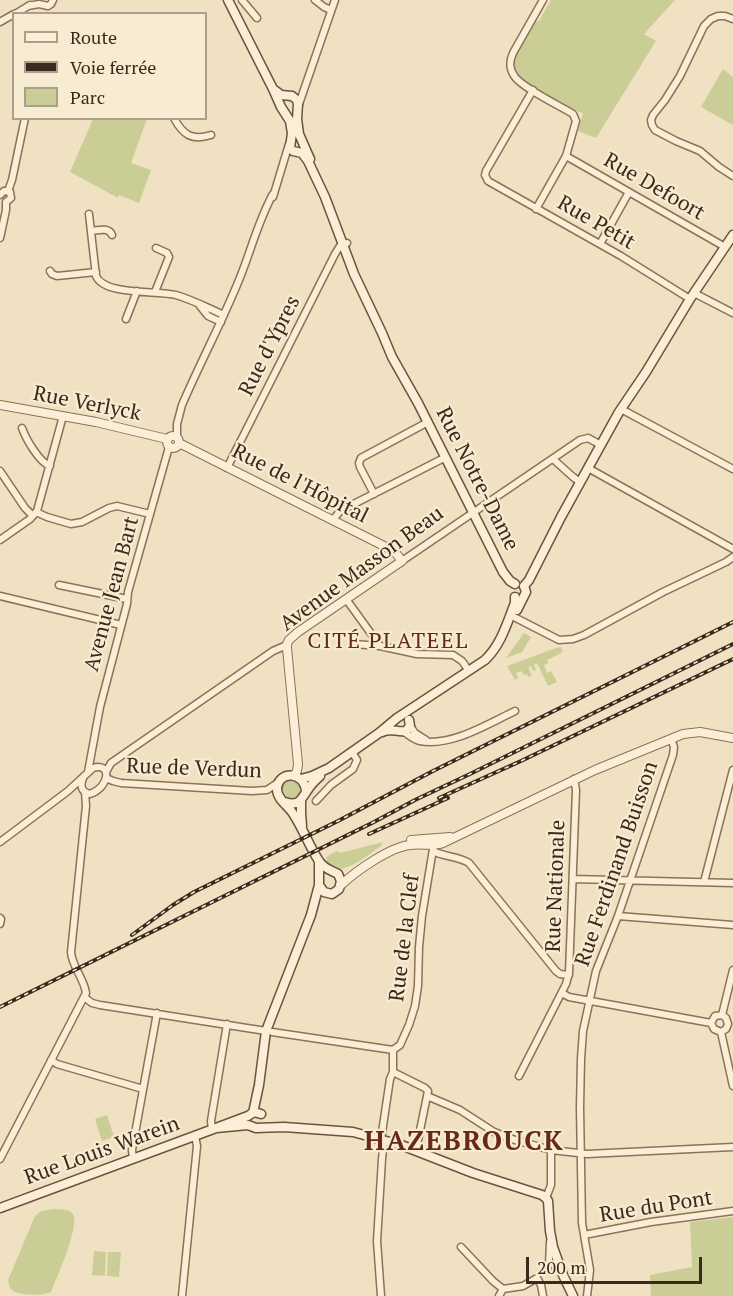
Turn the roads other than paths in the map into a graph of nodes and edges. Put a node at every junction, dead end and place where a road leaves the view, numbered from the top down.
1 (228, 0) edge
2 (242, 0) edge
3 (315, 0) edge
4 (335, 0) edge
5 (543, 0) edge
6 (52, 1) edge
7 (40, 3) edge
8 (331, 10) junction
9 (18, 12) edge
10 (257, 18) dead end
11 (733, 19) edge
12 (306, 81) junction
13 (273, 89) junction
14 (533, 90) junction
15 (288, 95) junction
16 (280, 105) junction
17 (297, 108) junction
18 (25, 120) edge
19 (175, 120) edge
20 (211, 135) dead end
21 (290, 143) junction
22 (303, 143) junction
23 (296, 152) junction
24 (286, 156) junction
25 (566, 156) junction
26 (733, 177) edge
27 (8, 191) junction
28 (629, 192) junction
29 (0, 195) edge
30 (6, 202) junction
31 (536, 209) junction
32 (89, 214) dead end
33 (91, 231) junction
34 (112, 235) dead end
35 (733, 235) edge
36 (0, 238) edge
37 (345, 244) junction
38 (600, 244) junction
39 (725, 247) junction
40 (156, 248) dead end
41 (50, 271) dead end
42 (96, 272) junction
43 (137, 291) junction
44 (155, 292) junction
45 (692, 296) junction
46 (733, 313) edge
47 (126, 319) dead end
48 (222, 319) junction
49 (0, 405) edge
50 (621, 409) junction
51 (63, 416) junction
52 (428, 422) junction
53 (22, 428) dead end
54 (172, 441) junction
55 (601, 445) junction
56 (446, 457) junction
57 (553, 459) junction
58 (50, 466) junction
59 (227, 468) junction
60 (588, 468) junction
61 (733, 469) edge
62 (0, 471) edge
63 (580, 482) junction
64 (374, 494) junction
65 (473, 512) junction
66 (35, 514) junction
67 (150, 514) junction
68 (333, 520) junction
69 (0, 540) edge
70 (733, 549) edge
71 (733, 557) edge
72 (402, 561) junction
73 (59, 585) dead end
74 (513, 590) junction
75 (524, 590) junction
76 (0, 596) edge
77 (128, 599) junction
78 (346, 599) junction
79 (514, 617) junction
80 (121, 624) junction
81 (354, 644) dead end
82 (287, 645) junction
83 (380, 646) junction
84 (270, 652) junction
85 (288, 658) junction
86 (469, 671) junction
87 (515, 711) dead end
88 (403, 724) junction
89 (733, 738) edge
90 (671, 739) junction
91 (92, 751) junction
92 (352, 752) junction
93 (99, 767) junction
94 (329, 768) junction
95 (733, 770) edge
96 (86, 774) junction
97 (106, 775) junction
98 (298, 777) junction
99 (574, 780) junction
100 (279, 782) junction
101 (68, 791) junction
102 (83, 791) junction
103 (96, 792) junction
104 (304, 796) junction
105 (316, 801) dead end
106 (285, 802) junction
107 (86, 806) junction
108 (303, 830) junction
109 (0, 842) edge
110 (434, 845) junction
111 (319, 861) junction
112 (334, 873) junction
113 (573, 879) junction
114 (631, 880) junction
115 (319, 882) junction
116 (704, 882) junction
117 (733, 883) edge
118 (341, 885) junction
119 (328, 894) junction
120 (311, 915) junction
121 (618, 916) junction
122 (733, 925) edge
123 (733, 970) edge
124 (569, 975) junction
125 (562, 993) junction
126 (84, 998) junction
127 (589, 1001) junction
128 (157, 1013) junction
129 (722, 1015) junction
130 (711, 1023) junction
131 (227, 1024) junction
132 (730, 1026) edge
133 (269, 1031) junction
134 (721, 1032) junction
135 (393, 1050) junction
136 (51, 1060) junction
137 (393, 1072) junction
138 (519, 1076) dead end
139 (733, 1086) edge
140 (143, 1089) junction
141 (427, 1096) junction
142 (257, 1115) junction
143 (255, 1126) junction
144 (284, 1127) junction
145 (214, 1129) junction
146 (195, 1136) junction
147 (383, 1140) junction
148 (733, 1147) edge
149 (416, 1150) junction
150 (550, 1150) junction
151 (581, 1154) junction
152 (0, 1159) edge
153 (134, 1159) junction
154 (546, 1197) junction
155 (0, 1208) edge
156 (733, 1211) edge
157 (584, 1235) junction
158 (551, 1239) junction
159 (461, 1247) dead end
160 (559, 1266) junction
161 (546, 1271) junction
162 (537, 1278) junction
163 (502, 1289) junction
164 (182, 1296) edge
165 (381, 1296) edge
166 (499, 1296) edge
167 (543, 1296) edge
168 (573, 1296) edge
169 (587, 1296) edge

1 - 13 main road, Rue Notre-Dame
2 - 10 street
3 - 8 street
4 - 8 street
5 - 14 street
6 - 7 street
7 - 9 street
8 - 12 street
11 - 26 street
12 - 15 street
12 - 17 street
13 - 15 main road
13 - 16 main road, Rue Notre-Dame
14 - 25 street
14 - 31 street, Rue Petit
15 - 16 main road
15 - 17 main road, Rue Notre-Dame
16 - 21 main road, Rue Notre-Dame
17 - 22 main road, Rue Notre-Dame
18 - 27 street
19 - 20 street
21 - 23 main road, Rue Notre-Dame
21 - 24 street, Avenue Jean Bart
22 - 23 main road
22 - 37 main road, Rue Notre-Dame
23 - 24 street
23 - 37 main road, Rue Notre-Dame
24 - 48 street, Avenue Jean Bart
25 - 28 street, Rue Defoort
25 - 31 street
27 - 29 street
27 - 30 street
28 - 38 street
28 - 39 street, Rue Defoort
29 - 30 street
30 - 36 street
31 - 38 street, Rue Petit
32 - 33 street
33 - 34 street
33 - 42 street
35 - 39 main road
37 - 52 main road, Rue Notre-Dame
37 - 59 street, Rue d'Ypres
38 - 45 street, Rue Petit
39 - 45 main road
40 - 44 street
41 - 42 street
42 - 43 street
43 - 44 street
43 - 47 street
44 - 48 street
45 - 46 street, Rue Petit
45 - 50 main road
48 - 54 street, Avenue Jean Bart
49 - 51 street, Rue Verlyck
50 - 55 main road
50 - 61 street
51 - 54 street, Rue Verlyck
51 - 58 street
52 - 56 main road, Rue Notre-Dame
52 - 64 street
53 - 58 street
54 - 59 street, Rue de l'Hôpital
54 - 67 street, Avenue Jean Bart
55 - 57 street, Avenue Masson Beau
55 - 60 main road
56 - 64 street
56 - 65 main road, Rue Notre-Dame
57 - 63 street
57 - 65 street, Avenue Masson Beau
58 - 66 street
59 - 68 street, Rue de l'Hôpital
60 - 63 main road
60 - 70 street
62 - 66 street
63 - 75 main road
64 - 68 street
65 - 72 street, Avenue Masson Beau
65 - 74 main road, Rue Notre-Dame
66 - 67 street
66 - 69 street
67 - 77 street, Avenue Jean Bart
68 - 72 street, Rue de l'Hôpital
71 - 79 street
72 - 78 street, Avenue Masson Beau
73 - 77 street
74 - 75 main road
74 - 75 main road
74 - 86 main road
75 - 79 main road
76 - 80 street
77 - 80 street, Avenue Jean Bart
78 - 82 street, Avenue Masson Beau
78 - 83 street
79 - 88 main road
80 - 91 street, Avenue Jean Bart
81 - 83 street
82 - 84 street, Avenue Masson Beau
82 - 85 street
83 - 86 street
84 - 85 street, Avenue Masson Beau
84 - 97 street, Avenue Masson Beau
85 - 98 street
86 - 88 main road
87 - 88 street
88 - 92 main road
89 - 90 street
90 - 99 street
90 - 114 street, Rue Ferdinand Buisson
91 - 93 street
91 - 96 street, Avenue Jean Bart
92 - 94 main road
92 - 105 street
93 - 96 street
93 - 97 street
94 - 98 main road
94 - 104 main road
95 - 116 street
96 - 101 street
96 - 102 street
97 - 100 street, Rue de Verdun
97 - 103 street
98 - 100 main road
98 - 104 main road
99 - 110 street
99 - 113 street, Rue Nationale
100 - 106 main road
101 - 102 street
101 - 109 street
102 - 103 street
102 - 107 street
103 - 107 street
104 - 106 main road
104 - 108 main road
106 - 108 main road
107 - 126 street
108 - 111 main road
110 - 112 street
110 - 118 street
110 - 124 street
110 - 135 street, Rue de la Clef
111 - 112 main road
111 - 115 main road
112 - 115 main road
112 - 118 main road
113 - 114 street
113 - 124 street, Rue Nationale
114 - 116 street
114 - 121 street, Rue Ferdinand Buisson
115 - 119 main road
115 - 120 main road
116 - 117 street
118 - 119 main road
119 - 120 main road
120 - 133 main road
121 - 122 street
121 - 127 street, Rue Ferdinand Buisson
123 - 129 street
124 - 125 street, Rue Nationale
125 - 127 street
125 - 138 street, Rue Nationale
126 - 128 street
126 - 136 street
127 - 130 street
127 - 151 street, Rue Ferdinand Buisson
128 - 131 street
128 - 140 street
129 - 130 street
129 - 132 street
130 - 134 street
131 - 133 street
131 - 145 street
132 - 134 street
133 - 135 street
133 - 142 main road
134 - 139 street
135 - 137 street
136 - 140 street
136 - 152 street
137 - 141 street
137 - 147 street
140 - 153 street
141 - 149 street
141 - 150 street
142 - 143 main road
142 - 143 main road
142 - 144 main road, Rue Louis Warein
142 - 145 main road, Rue Louis Warein
143 - 144 main road, Rue Louis Warein
143 - 145 main road, Rue Louis Warein
144 - 147 main road, Rue Louis Warein
145 - 146 main road, Rue Louis Warein
146 - 153 main road, Rue Louis Warein
146 - 164 street
147 - 149 main road, Rue Louis Warein
147 - 165 street
148 - 151 street
149 - 154 main road, Rue Louis Warein
150 - 151 street
150 - 154 street
151 - 157 street, Rue Ferdinand Buisson
153 - 155 main road, Rue Louis Warein
154 - 158 main road
156 - 157 street, Rue du Pont
157 - 169 street, Rue Ferdinand Buisson
158 - 160 main road
158 - 161 street
159 - 163 street
160 - 161 street
160 - 168 main road
161 - 162 street
162 - 163 street
162 - 167 street
163 - 166 street

